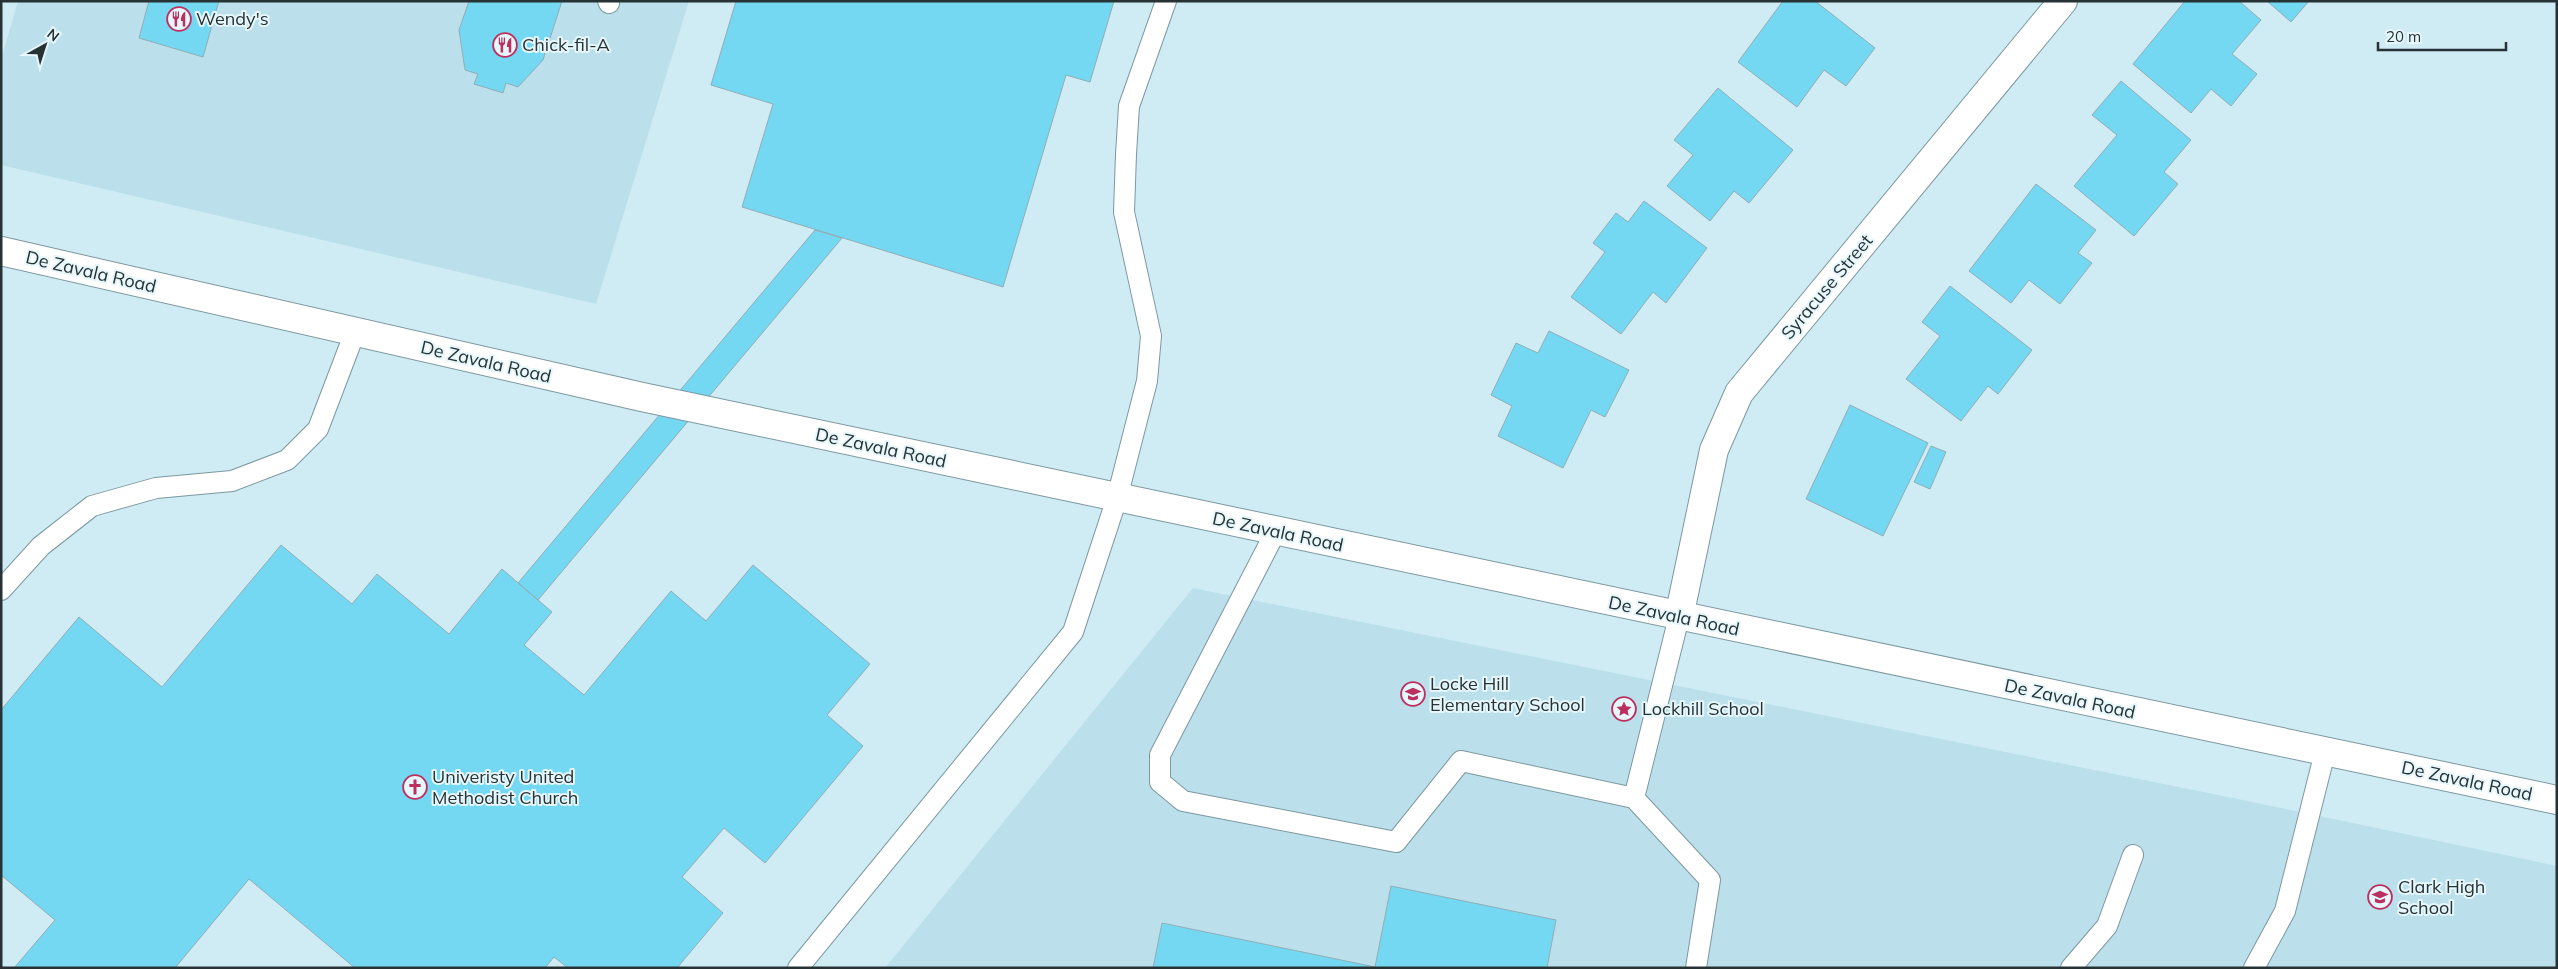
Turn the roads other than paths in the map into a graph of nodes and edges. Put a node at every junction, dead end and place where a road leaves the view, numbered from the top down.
1 (1166, 1) edge
2 (2063, 1) edge
3 (1, 251) edge
4 (355, 332) junction
5 (1117, 498) junction
6 (1276, 531) junction
7 (1, 590) edge
8 (1680, 617) junction
9 (2325, 752) junction
10 (1634, 798) junction
11 (2557, 800) edge
12 (2133, 856) dead end
13 (798, 968) edge
14 (1696, 968) edge
15 (2071, 968) edge
16 (2254, 968) edge

1 - 5 lane
2 - 8 main road, Syracuse Street
3 - 4 main road, De Zavala Road
4 - 5 main road, De Zavala Road
4 - 7 lane
5 - 6 main road, De Zavala Road
5 - 13 lane
6 - 8 main road, De Zavala Road
6 - 10 lane
8 - 9 main road, De Zavala Road
8 - 10 lane
9 - 11 main road, De Zavala Road
9 - 16 lane
10 - 14 lane
12 - 15 lane

